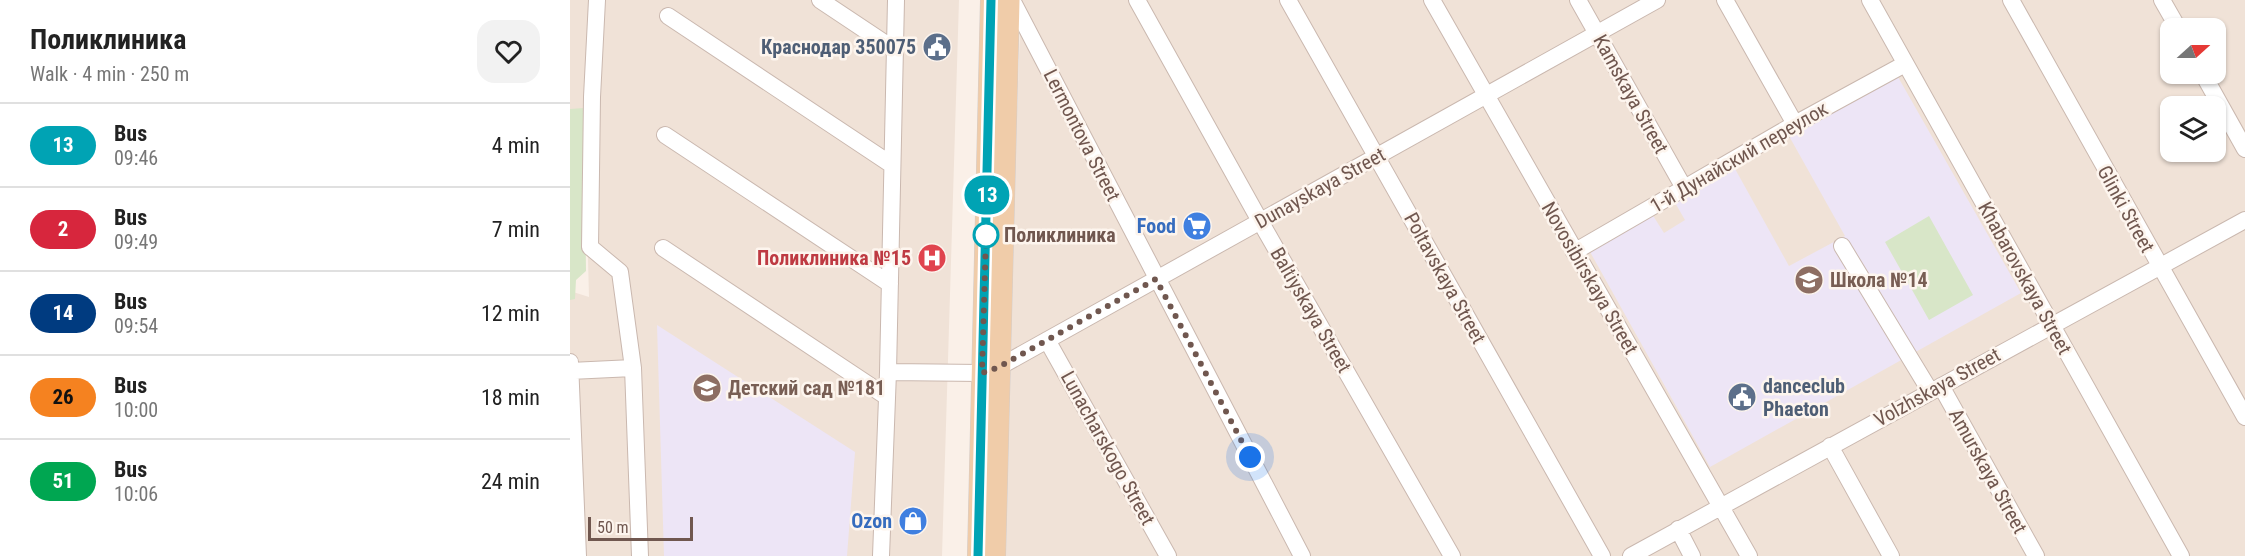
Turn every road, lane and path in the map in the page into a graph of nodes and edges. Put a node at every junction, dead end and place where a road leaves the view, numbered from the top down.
1 (597, 0) edge
2 (820, 0) edge
3 (896, 0) edge
4 (991, 0) edge
5 (1011, 0) edge
6 (1137, 0) edge
7 (1288, 0) edge
8 (1432, 0) edge
9 (1578, 0) edge
10 (1657, 0) edge
11 (1725, 0) edge
12 (1870, 0) edge
13 (2011, 0) edge
14 (2162, 0) edge
15 (668, 16) dead end
16 (2172, 18) edge
17 (1597, 33) junction
18 (895, 50) junction
19 (1905, 64) junction
20 (2209, 84) edge
21 (1486, 95) junction
22 (1795, 124) junction
23 (665, 135) dead end
24 (2245, 149) edge
25 (1377, 156) junction
26 (892, 165) junction
27 (1684, 188) junction
28 (2245, 220) edge
29 (1260, 221) junction
30 (1842, 246) dead end
31 (663, 248) dead end
32 (1574, 252) junction
33 (2159, 268) junction
34 (1156, 279) junction
35 (890, 284) junction
36 (2051, 324) junction
37 (1047, 340) junction
38 (570, 362) edge
39 (633, 368) junction
40 (570, 370) edge
41 (991, 370) junction
42 (888, 372) junction
43 (1935, 388) junction
44 (887, 397) junction
45 (2245, 417) edge
46 (1830, 446) junction
47 (1721, 505) junction
48 (1678, 529) junction
49 (578, 556) edge
50 (640, 556) edge
51 (881, 556) edge
52 (978, 556) edge
53 (995, 556) edge
54 (1168, 556) edge
55 (1302, 556) edge
56 (1452, 556) edge
57 (1602, 556) edge
58 (1631, 556) edge
59 (1692, 556) edge
60 (1749, 556) edge
61 (1891, 556) edge
62 (2036, 556) edge
63 (2181, 556) edge

1 - 39 street
2 - 18 street
3 - 18 street
4 - 41 main road
5 - 34 street, Lermontova Street
5 - 41 main road
6 - 29 street, Baltiyskaya Street
7 - 25 street, Poltavskaya Street
8 - 21 street, Novosibirskaya Street
9 - 17 street, Kamskaya Street
10 - 17 street, Dunayskaya Street
11 - 22 street
12 - 19 street, Khabarovskaya Street
13 - 33 street, Glinki Street
14 - 16 street
15 - 26 street
17 - 21 street, Dunayskaya Street
17 - 27 street, Kamskaya Street
18 - 26 street
19 - 22 street, 1-й Дунайский переулок
19 - 36 street, Khabarovskaya Street
20 - 24 street
21 - 25 street, Dunayskaya Street
21 - 32 street, Novosibirskaya Street
22 - 27 street, 1-й Дунайский переулок
23 - 35 street
25 - 29 street, Dunayskaya Street
25 - 57 street, Poltavskaya Street
26 - 35 street
27 - 32 street, 1-й Дунайский переулок
28 - 33 street, Volzhskaya Street
29 - 34 street, Dunayskaya Street
29 - 56 street, Baltiyskaya Street
30 - 43 street, Amurskaya Street
31 - 44 street
32 - 47 street, Novosibirskaya Street
33 - 36 street, Volzhskaya Street
33 - 45 street, Glinki Street
34 - 37 street, Dunayskaya Street
34 - 55 street, Lermontova Street
35 - 42 street
36 - 43 street, Volzhskaya Street
36 - 63 street, Khabarovskaya Street
37 - 41 street, Dunayskaya Street
37 - 54 street, Lunacharskogo Street
38 - 40 street
39 - 40 street
39 - 50 street
40 - 49 street
41 - 42 street
41 - 52 main road
41 - 53 main road
42 - 44 street
43 - 46 street, Volzhskaya Street
43 - 62 street, Amurskaya Street
44 - 51 street
46 - 47 street, Volzhskaya Street
46 - 61 street
47 - 48 street, Volzhskaya Street
47 - 60 street, Novosibirskaya Street
48 - 58 street, Volzhskaya Street
48 - 59 street

